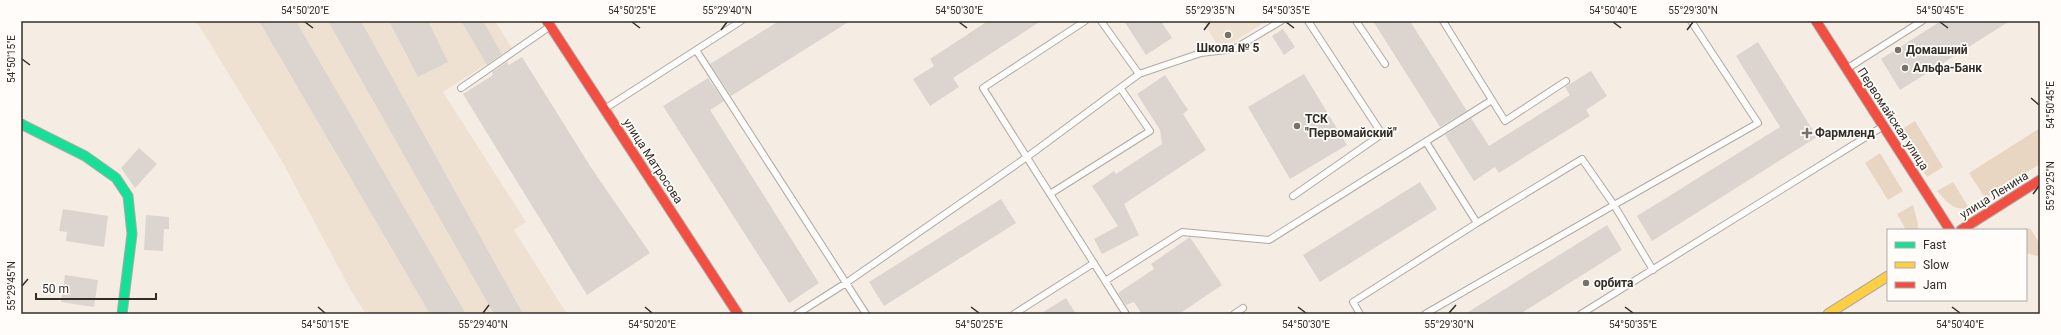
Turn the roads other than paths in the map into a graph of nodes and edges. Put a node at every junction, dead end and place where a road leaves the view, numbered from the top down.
1 (741, 21) edge
2 (1085, 21) edge
3 (1101, 21) edge
4 (1281, 21) edge
5 (1308, 21) edge
6 (1356, 21) edge
7 (1443, 21) edge
8 (1691, 21) edge
9 (1816, 21) edge
10 (1922, 21) edge
11 (549, 24) edge
12 (696, 50) junction
13 (1385, 64) dead end
14 (1847, 69) junction
15 (1139, 74) junction
16 (1566, 81) dead end
17 (461, 88) dead end
18 (1121, 89) junction
19 (1492, 100) junction
20 (605, 108) junction
21 (21, 124) edge
22 (1884, 126) junction
23 (1426, 142) junction
24 (1027, 157) junction
25 (2040, 180) edge
26 (1050, 194) junction
27 (1293, 196) dead end
28 (1614, 205) junction
29 (1477, 223) junction
30 (1949, 229) edge
31 (1963, 229) edge
32 (1094, 264) junction
33 (1653, 270) junction
34 (1887, 277) edge
35 (1105, 282) junction
36 (846, 283) junction
37 (1243, 308) dead end
38 (122, 314) edge
39 (738, 314) edge
40 (797, 314) edge
41 (866, 314) edge
42 (1014, 314) edge
43 (1126, 314) edge
44 (1234, 314) edge
45 (1360, 314) edge
46 (1425, 314) edge
47 (1581, 314) edge
48 (1828, 314) edge

1 - 12 lane
2 - 24 lane
3 - 15 lane
4 - 15 lane
5 - 27 lane
6 - 13 lane
7 - 19 lane
8 - 28 lane
9 - 14 street, Первомайская улица
10 - 14 lane
11 - 17 lane
11 - 20 street, улица Матросова
12 - 20 lane
12 - 36 lane
14 - 22 street, Первомайская улица
15 - 18 lane
16 - 19 lane
18 - 24 lane
18 - 26 lane
19 - 23 lane
20 - 39 street, улица Матросова
21 - 38 street
22 - 30 street, Первомайская улица
22 - 33 lane
23 - 29 lane
23 - 35 lane
24 - 26 lane
24 - 36 lane
25 - 31 street, улица Ленина
26 - 32 lane
28 - 29 lane
28 - 33 lane
28 - 46 lane
29 - 45 lane
32 - 35 lane
32 - 42 lane
33 - 47 lane
34 - 48 street
35 - 43 lane
36 - 40 lane
36 - 41 lane
37 - 44 lane

